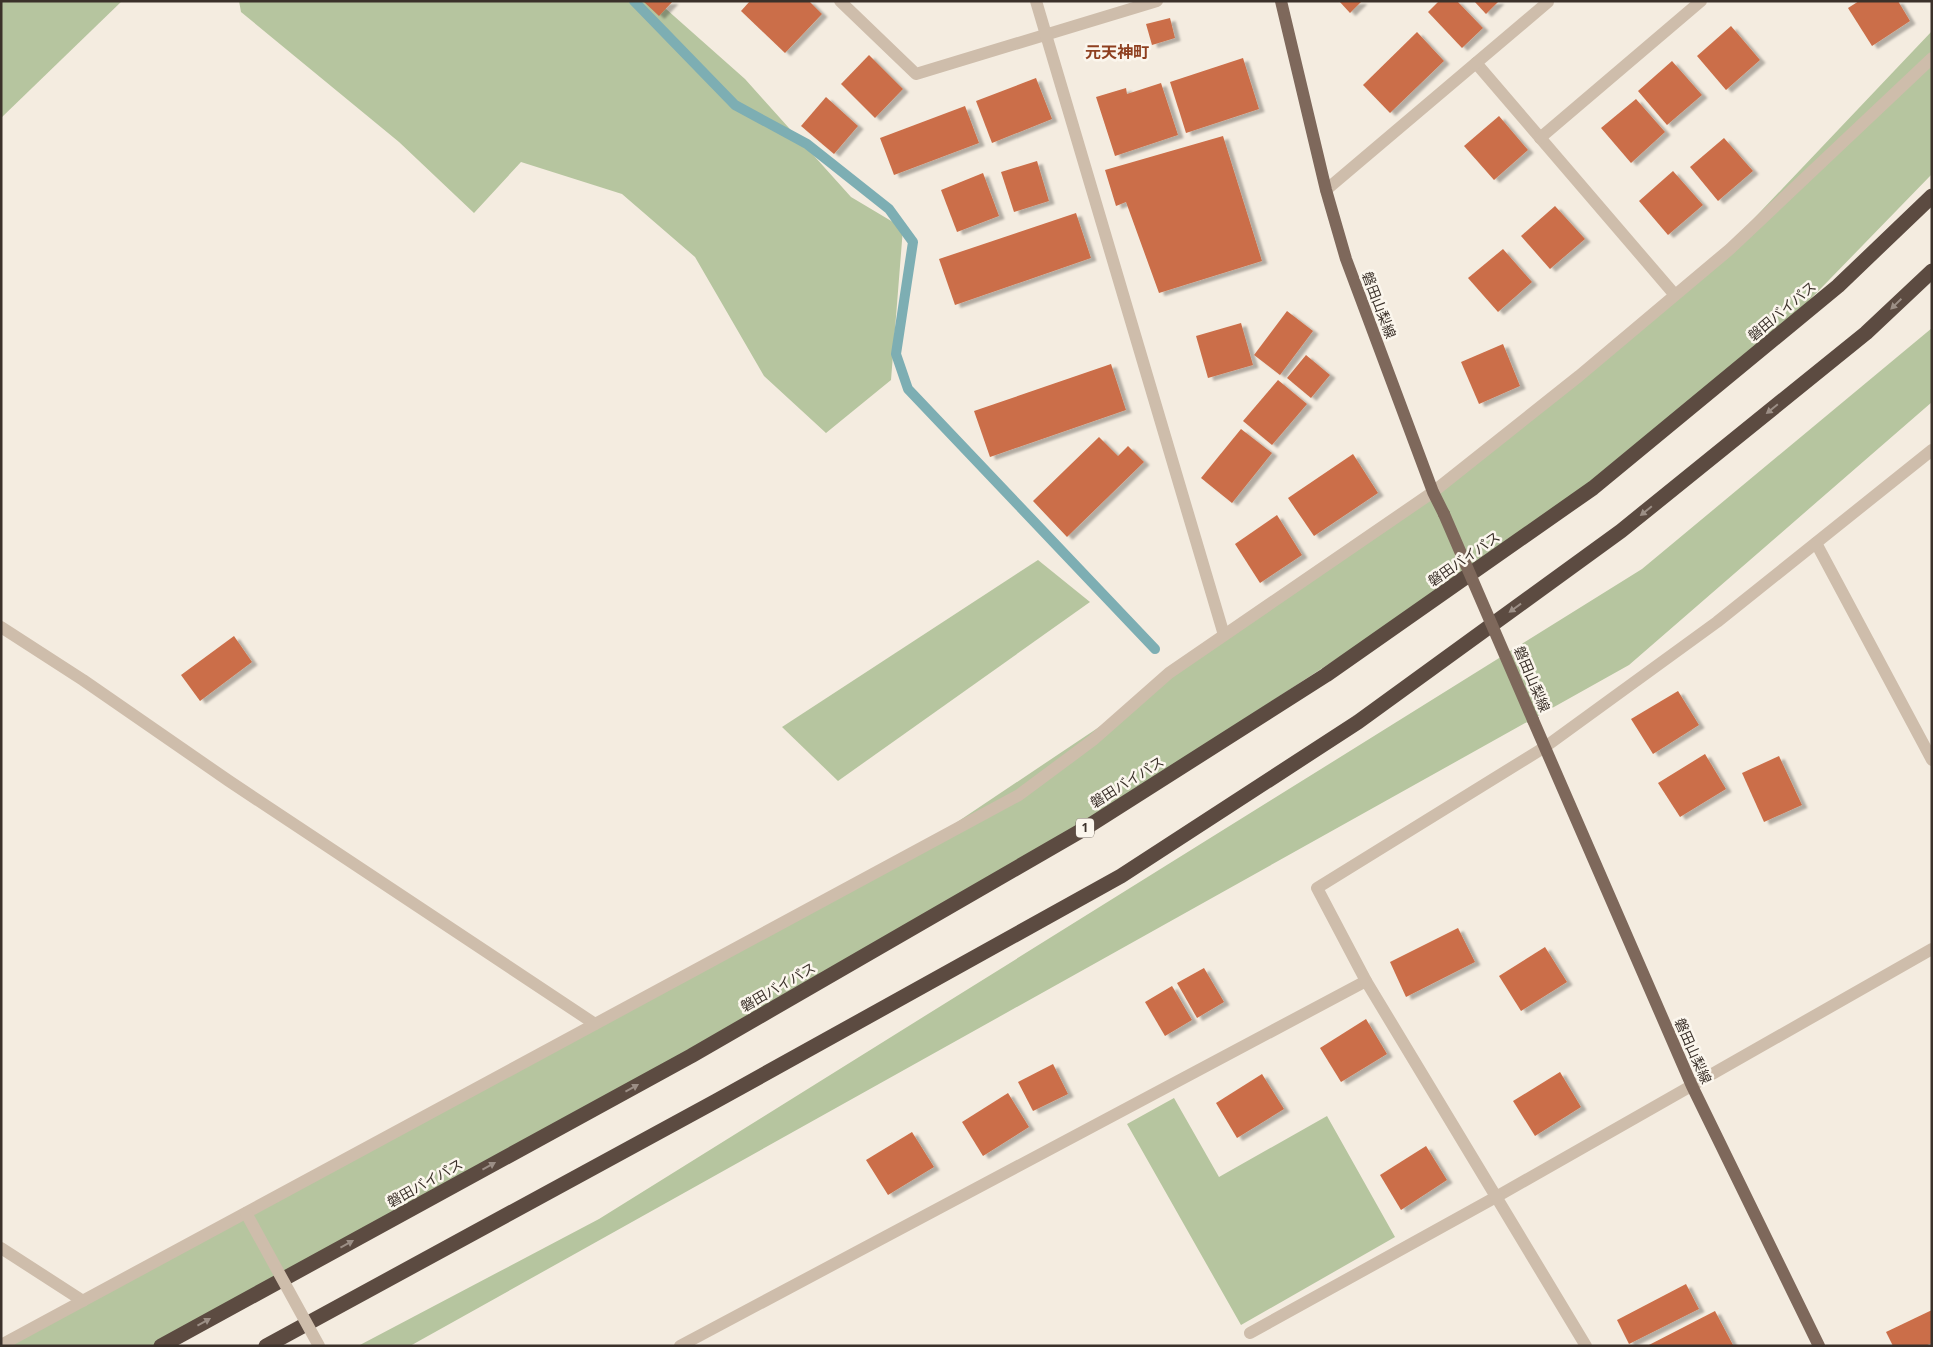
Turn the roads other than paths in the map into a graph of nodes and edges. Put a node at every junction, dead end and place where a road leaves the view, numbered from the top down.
1 (840, 1) edge
2 (1036, 1) edge
3 (1157, 1) edge
4 (1280, 1) edge
5 (1701, 1) edge
6 (1548, 2) edge
7 (1047, 35) junction
8 (1932, 58) edge
9 (1476, 63) junction
10 (1540, 138) junction
11 (1326, 190) junction
12 (1932, 196) edge
13 (1932, 271) edge
14 (1675, 295) junction
15 (1932, 450) edge
16 (1433, 492) junction
17 (1816, 543) junction
18 (1, 627) edge
19 (1224, 635) junction
20 (1545, 747) junction
21 (1932, 760) edge
22 (1932, 949) edge
23 (1366, 981) junction
24 (595, 1024) junction
25 (1692, 1086) junction
26 (1496, 1197) junction
27 (246, 1213) junction
28 (1, 1248) edge
29 (83, 1301) junction
30 (1250, 1332) dead end
31 (1, 1345) edge
32 (161, 1346) edge
33 (266, 1346) edge
34 (319, 1346) edge
35 (680, 1346) edge
36 (1586, 1346) edge
37 (1819, 1346) edge

1 - 7 street
2 - 7 street
3 - 7 street
4 - 11 main road, 磐田山梨線
5 - 10 street
6 - 9 street
7 - 19 street
8 - 14 street
9 - 10 street
9 - 11 street
10 - 14 street
11 - 16 main road, 磐田山梨線
32 -> 12 highway, 磐田バイパス / 1
13 -> 33 highway
14 - 16 street
15 - 17 street
16 - 19 street
16 - 20 main road, 磐田山梨線, bridge
17 - 20 street
17 - 21 street
18 - 24 street
19 - 24 street
20 - 23 street
20 - 25 main road, 磐田山梨線
22 - 25 street
23 - 26 street
23 - 35 street
24 - 27 street
25 - 26 street
25 - 37 main road, 磐田山梨線
26 - 30 street
26 - 36 street
27 - 29 street
27 - 34 street, bridge
28 - 29 street
29 - 31 street

